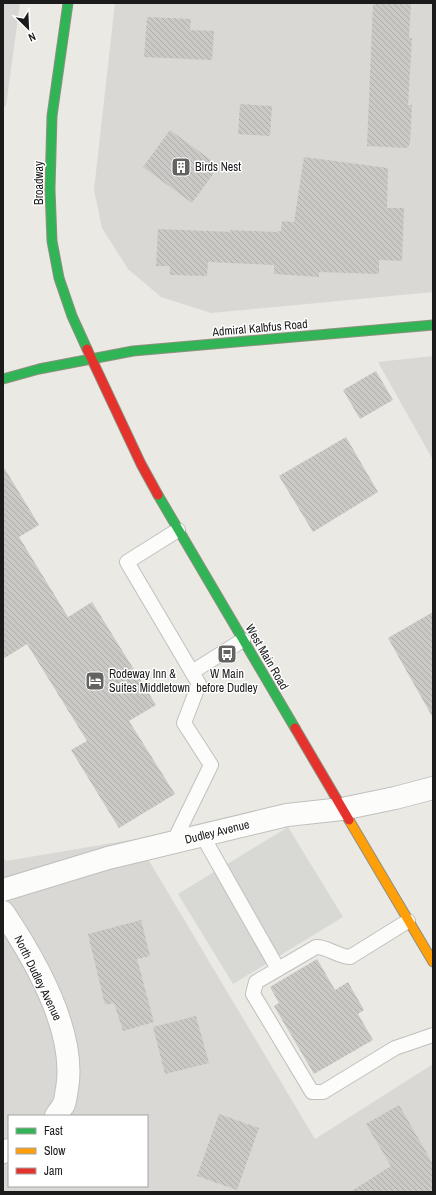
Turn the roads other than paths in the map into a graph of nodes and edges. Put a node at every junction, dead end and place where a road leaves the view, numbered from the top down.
1 (68, 3) edge
2 (433, 325) edge
3 (90, 358) junction
4 (3, 379) edge
5 (178, 530) junction
6 (243, 640) junction
7 (192, 672) junction
8 (433, 788) edge
9 (342, 809) junction
10 (202, 836) junction
11 (173, 843) junction
12 (3, 890) edge
13 (3, 912) edge
14 (408, 921) junction
15 (433, 962) edge
16 (278, 969) junction
17 (433, 1035) edge
18 (57, 1115) edge

1 - 3 main road, Broadway
2 - 3 main road, Admiral Kalbfus Road
3 - 4 main road, Admiral Kalbfus Road
3 - 5 main road, West Main Road
5 - 6 main road, West Main Road
5 - 7 lane
6 - 7 lane
6 - 9 main road, West Main Road
7 - 11 lane
8 - 9 street, Dudley Avenue
9 - 10 street, Dudley Avenue
9 - 14 main road, West Main Road
10 - 11 street, Dudley Avenue
10 - 16 lane
11 - 12 street, Dudley Avenue
13 - 18 street, North Dudley Avenue
14 - 15 main road, West Main Road
14 - 16 lane
16 - 17 lane

